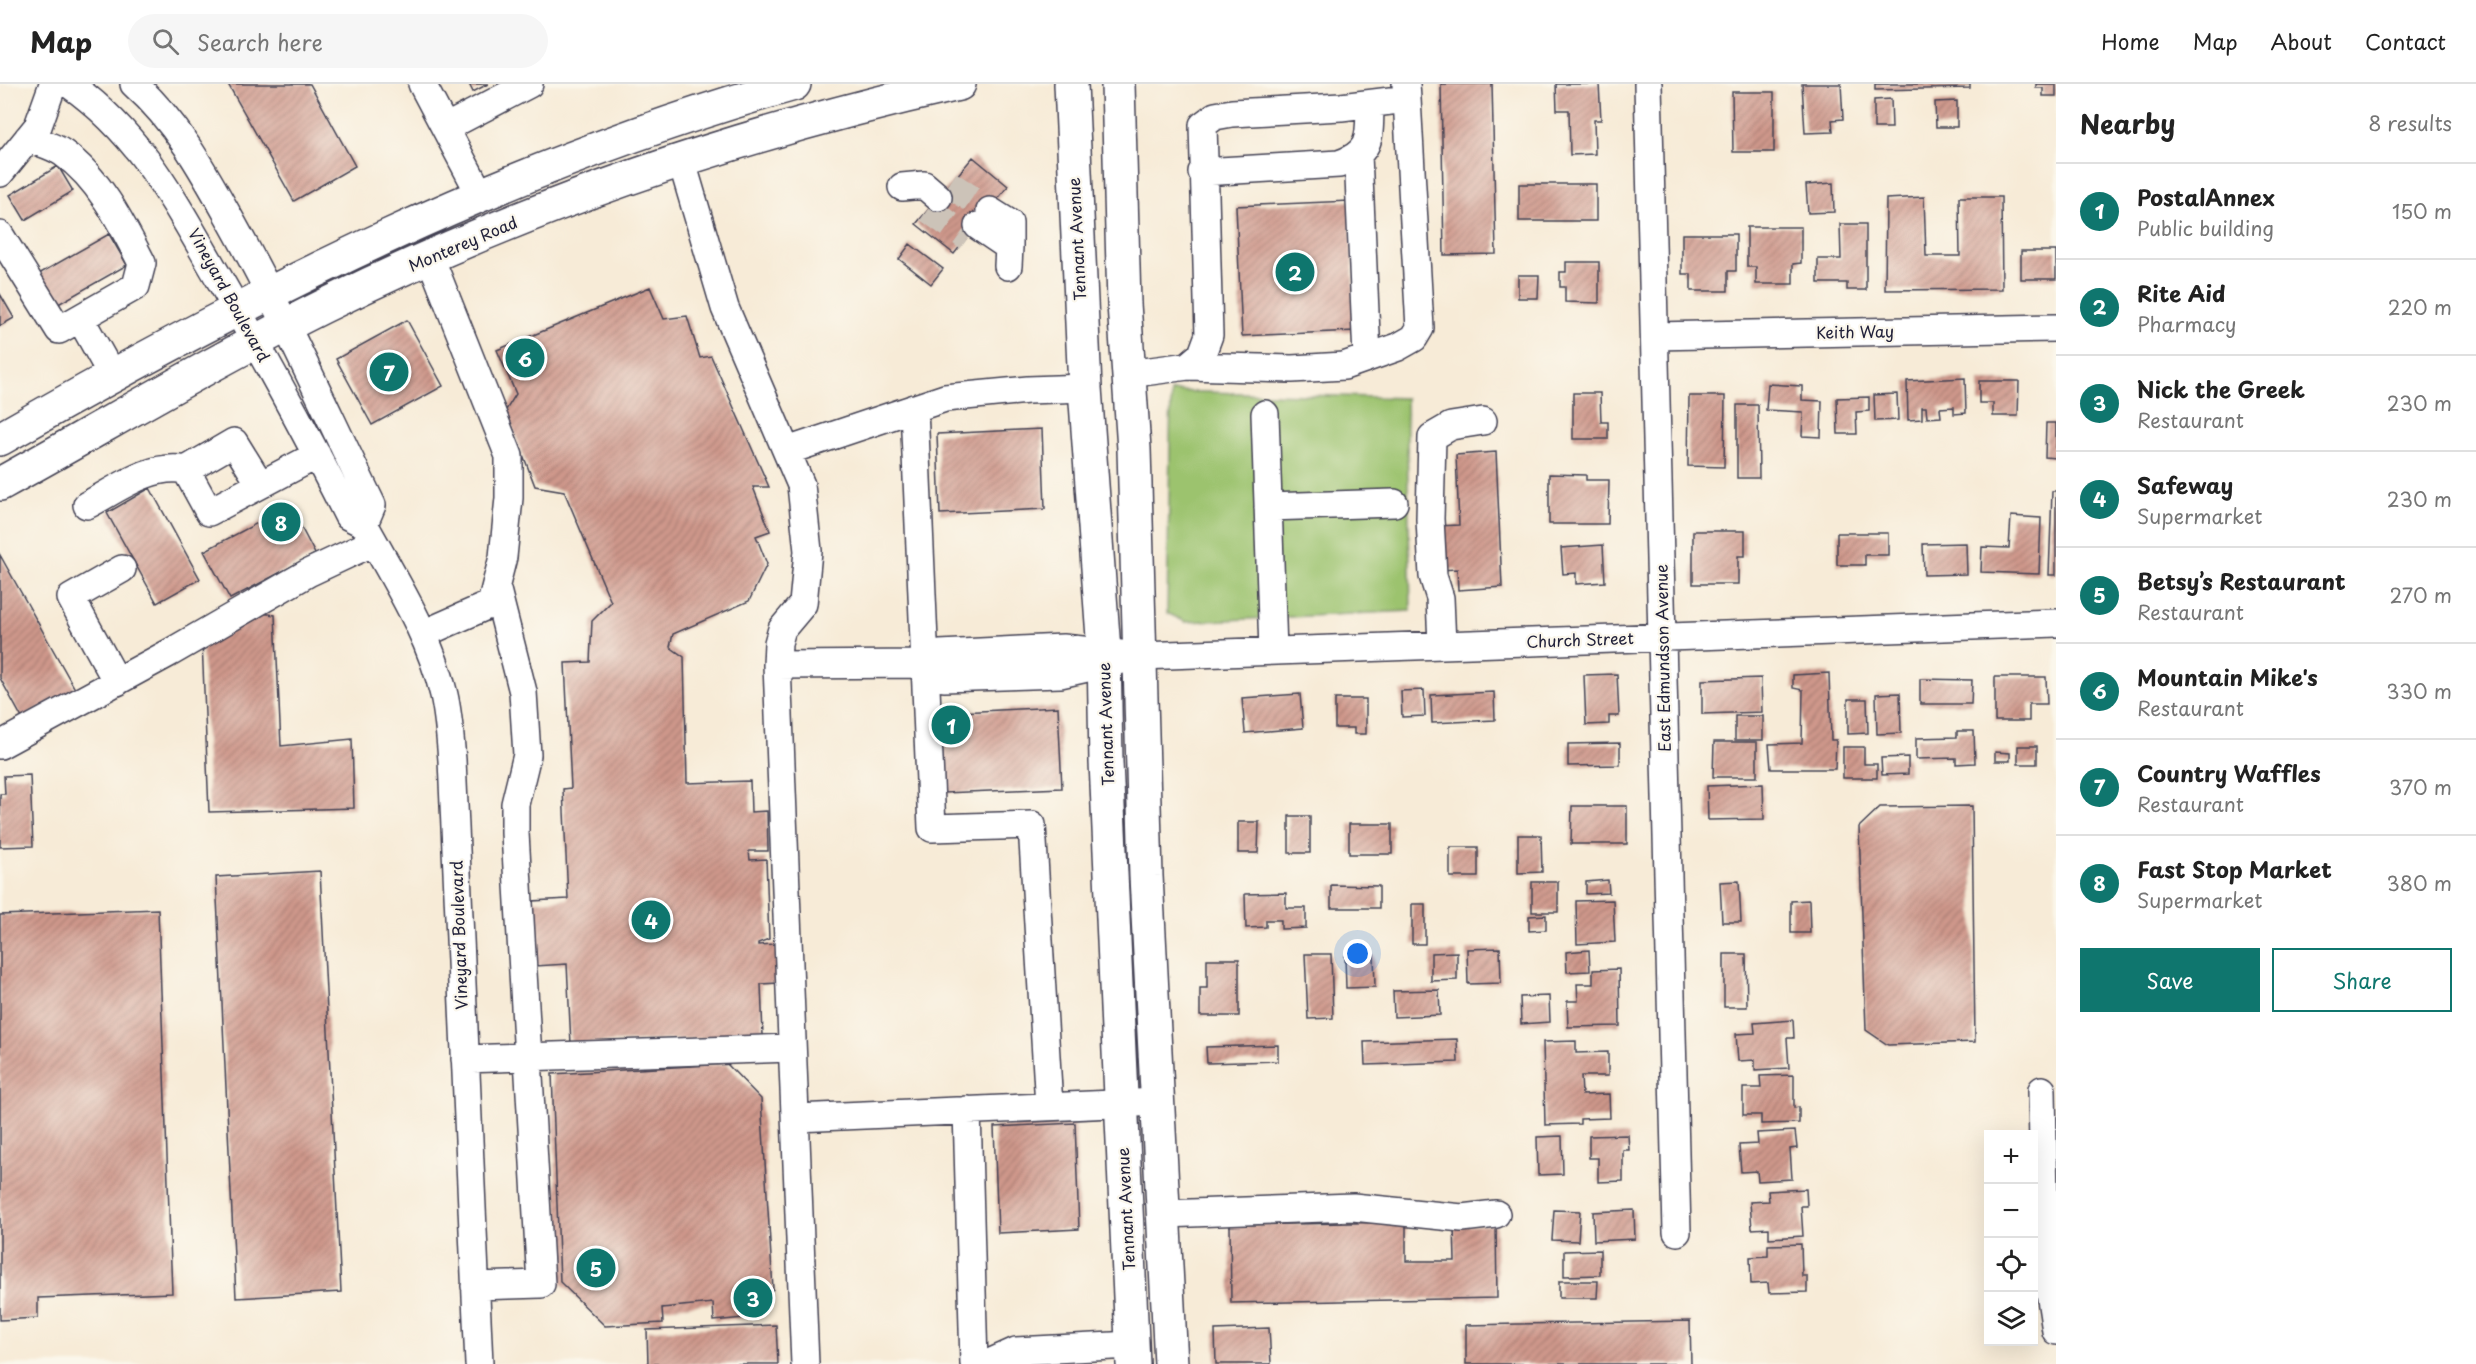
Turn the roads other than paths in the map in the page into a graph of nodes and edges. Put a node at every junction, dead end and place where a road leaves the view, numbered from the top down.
1 (53, 84) edge
2 (69, 84) edge
3 (134, 84) edge
4 (422, 84) edge
5 (529, 84) edge
6 (959, 84) edge
7 (1071, 84) edge
8 (1118, 84) edge
9 (1648, 84) edge
10 (779, 86) edge
11 (1406, 92) edge
12 (1370, 104) junction
13 (447, 127) junction
14 (28, 138) junction
15 (1358, 155) junction
16 (681, 159) junction
17 (1202, 172) junction
18 (0, 173) edge
19 (480, 194) junction
20 (978, 225) joint
21 (0, 235) edge
22 (430, 257) junction
23 (269, 292) junction
24 (237, 309) junction
25 (80, 318) junction
26 (286, 326) junction
27 (2056, 328) edge
28 (1654, 336) junction
29 (256, 342) junction
30 (1367, 357) junction
31 (1188, 366) junction
32 (1128, 374) junction
33 (113, 376) junction
34 (1084, 388) junction
35 (914, 408) junction
36 (1265, 414) dead end
37 (1483, 421) dead end
38 (0, 439) edge
39 (787, 451) junction
40 (317, 455) junction
41 (186, 470) junction
42 (0, 484) edge
43 (260, 484) junction
44 (1394, 503) dead end
45 (87, 506) dead end
46 (1268, 507) junction
47 (369, 532) junction
48 (122, 569) dead end
49 (496, 586) junction
50 (2056, 622) edge
51 (423, 634) junction
52 (1662, 637) junction
53 (1442, 645) junction
54 (1273, 651) junction
55 (1140, 656) junction
56 (1103, 658) junction
57 (927, 664) junction
58 (777, 665) junction
59 (117, 682) junction
60 (2, 738) edge
61 (792, 1048) junction
62 (530, 1057) junction
63 (465, 1059) junction
64 (2042, 1090) dead end
65 (1159, 1102) junction
66 (1121, 1104) junction
67 (1049, 1106) junction
68 (967, 1110) junction
69 (796, 1118) junction
70 (1164, 1214) junction
71 (1496, 1214) dead end
72 (1677, 1232) dead end
73 (475, 1286) junction
74 (2056, 1331) edge
75 (1133, 1354) edge
76 (1002, 1361) edge
77 (478, 1364) edge
78 (805, 1364) edge
79 (974, 1364) edge
80 (1171, 1364) edge

1 - 14 street
2 - 24 street, Vineyard Boulevard
3 - 23 street, Vineyard Boulevard
4 - 13 street
5 - 13 street
6 - 16 main road, Monterey Road
7 - 34 main road, Tennant Avenue
8 - 32 main road
9 - 28 street, East Edmundson Avenue
10 - 19 main road
11 - 12 street
11 - 30 street
12 - 15 street
12 - 17 street
13 - 19 street
14 - 18 street
14 - 25 street
15 - 17 street
15 - 30 street
16 - 22 main road, Monterey Road
16 - 39 street
17 - 31 street
19 - 23 main road
20 - 20 street
21 - 25 street
22 - 26 main road, Monterey Road
22 - 49 street
23 - 24 main road
23 - 26 street, Vineyard Boulevard
24 - 29 street, Vineyard Boulevard
24 - 33 main road
25 - 33 street
26 - 29 main road, Monterey Road
26 - 47 street, Vineyard Boulevard
27 - 28 street, Keith Way
28 - 52 street, East Edmundson Avenue
29 - 40 street, Vineyard Boulevard
29 - 42 main road, Monterey Road
30 - 31 street
31 - 32 street
32 - 55 main road
33 - 38 main road
34 - 35 street
34 - 56 main road, Tennant Avenue
35 - 39 street
35 - 57 street
36 - 46 street
37 - 53 street
39 - 58 street
40 - 43 street
40 - 47 street, Vineyard Boulevard
41 - 43 street
41 - 43 street
41 - 45 street
44 - 46 street
46 - 54 street
47 - 51 street, Vineyard Boulevard
47 - 59 street
48 - 59 street
49 - 51 street
49 - 62 street
50 - 52 street, Church Street
51 - 63 street, Vineyard Boulevard
52 - 53 street, Church Street
52 - 72 street, East Edmundson Avenue
53 - 54 street, Church Street
54 - 55 street, Church Street
55 - 56 street, Church Street
55 - 65 main road
56 - 57 street, Church Street
56 - 66 main road, Tennant Avenue
57 - 58 street
57 - 67 street
58 - 61 street
59 - 60 street
61 - 62 street
61 - 69 street
62 - 63 street
62 - 73 street
63 - 73 street, Vineyard Boulevard
64 - 74 street
65 - 66 street
65 - 70 main road
66 - 67 street
66 - 75 main road, Tennant Avenue
67 - 68 street
68 - 69 street
68 - 79 street
69 - 78 street
70 - 71 street
70 - 80 main road
73 - 77 street, Vineyard Boulevard
75 - 76 street

